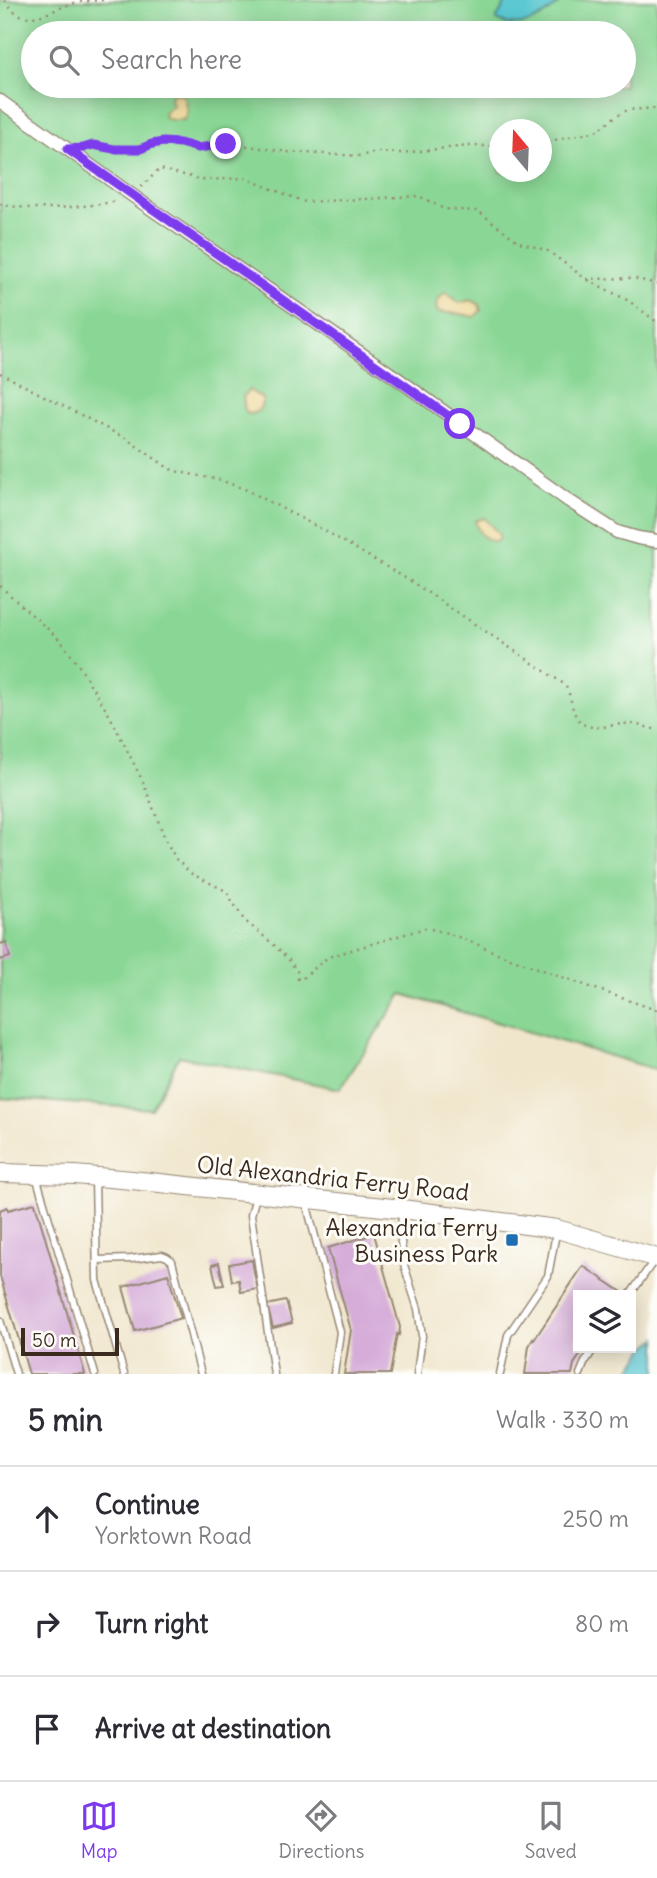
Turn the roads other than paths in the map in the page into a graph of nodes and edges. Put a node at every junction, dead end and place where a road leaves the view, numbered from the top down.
1 (0, 101) edge
2 (657, 541) edge
3 (0, 1173) edge
4 (35, 1174) junction
5 (95, 1177) junction
6 (256, 1194) junction
7 (305, 1198) junction
8 (402, 1209) junction
9 (557, 1229) junction
10 (657, 1258) edge
11 (97, 1260) junction
12 (634, 1290) edge
13 (0, 1320) edge
14 (591, 1353) edge
15 (16, 1374) edge
16 (95, 1374) edge
17 (124, 1374) edge
18 (201, 1374) edge
19 (274, 1374) edge
20 (334, 1374) edge
21 (417, 1374) edge
22 (500, 1374) edge
23 (580, 1374) edge

1 - 2 street
3 - 4 main road, Old Alexandria Ferry Road
4 - 5 main road, Old Alexandria Ferry Road
4 - 16 lane
5 - 6 main road, Old Alexandria Ferry Road
5 - 11 lane
6 - 7 main road, Old Alexandria Ferry Road
6 - 19 lane
7 - 8 main road, Old Alexandria Ferry Road
7 - 20 lane
8 - 9 main road, Old Alexandria Ferry Road
8 - 21 lane
9 - 10 main road, Old Alexandria Ferry Road
9 - 22 lane
10 - 12 lane
11 - 17 lane
11 - 18 lane
13 - 15 lane
14 - 23 lane

